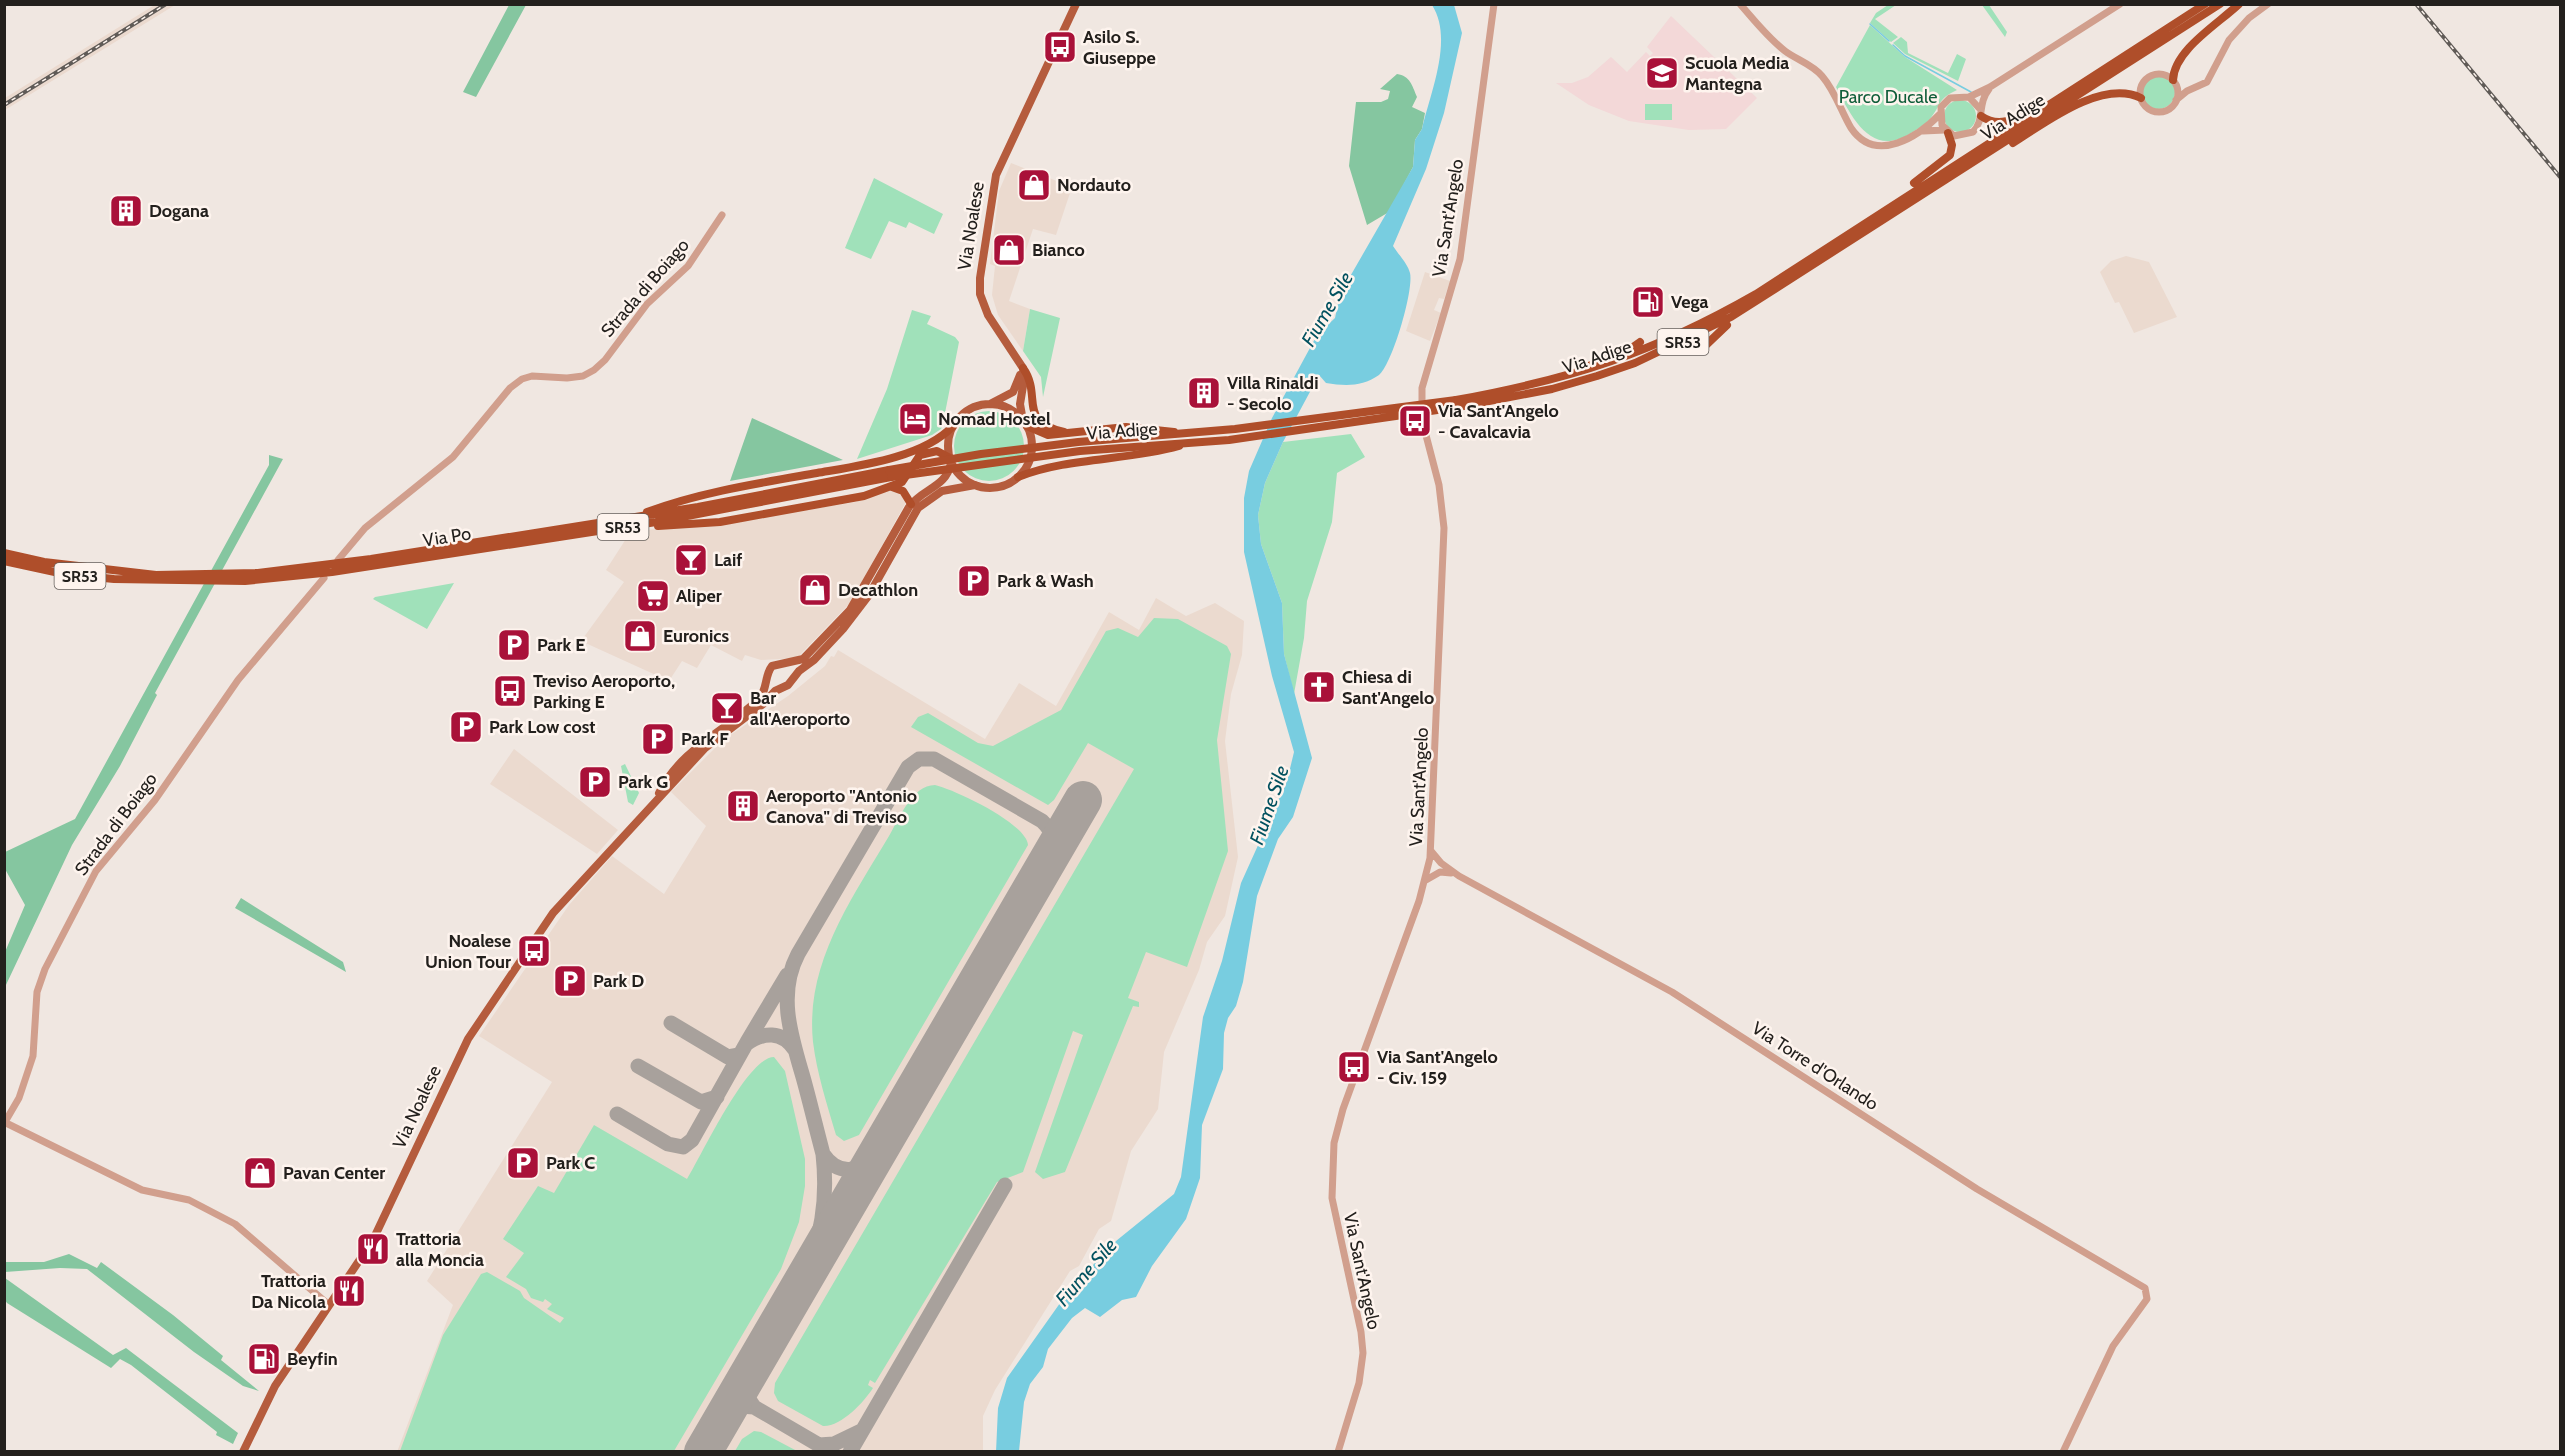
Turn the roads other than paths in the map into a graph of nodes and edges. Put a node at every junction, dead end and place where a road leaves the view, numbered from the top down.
1 (1076, 4) edge
2 (1494, 4) edge
3 (1740, 4) edge
4 (2120, 4) edge
5 (2205, 4) edge
6 (2220, 4) edge
7 (2239, 4) edge
8 (2268, 4) edge
9 (2104, 69) junction
10 (2174, 81) junction
11 (1990, 87) junction
12 (2192, 89) junction
13 (1968, 97) junction
14 (2141, 98) junction
15 (2176, 100) junction
16 (1980, 112) junction
17 (1940, 114) junction
18 (1923, 130) junction
19 (1947, 131) junction
20 (1936, 185) junction
21 (1888, 206) junction
22 (722, 215) dead end
23 (980, 294) junction
24 (1764, 297) junction
25 (1640, 342) dead end
26 (1706, 345) dead end
27 (1023, 368) junction
28 (1576, 374) junction
29 (1457, 403) junction
30 (990, 404) junction
31 (1025, 424) junction
32 (953, 426) junction
33 (1067, 432) junction
34 (1189, 439) junction
35 (951, 460) junction
36 (1018, 477) junction
37 (891, 478) junction
38 (975, 485) junction
39 (911, 504) junction
40 (629, 522) junction
41 (4, 553) edge
42 (338, 560) dead end
43 (4, 561) edge
44 (324, 578) dead end
45 (783, 664) junction
46 (792, 679) junction
47 (768, 680) junction
48 (779, 688) junction
49 (656, 799) junction
50 (1431, 851) junction
51 (1429, 865) junction
52 (1442, 867) junction
53 (1425, 881) junction
54 (5, 1122) edge
55 (330, 1305) junction
56 (243, 1452) edge
57 (1338, 1452) edge
58 (2063, 1452) edge

1 - 23 main road, Via Noalese
2 - 50 street, Via Sant'Angelo
3 - 18 street
4 - 11 street
5 - 9 highway, Via Adige / SR53
6 - 20 highway, Via Adige / SR53
7 - 10 highway
8 - 12 street
9 - 16 highway
9 - 21 highway, Via Adige / SR53
10 - 12 street
10 - 14 street
10 - 15 street
11 - 13 street
11 - 16 street
12 - 15 street
13 - 16 street
13 - 17 street
14 - 15 street
14 - 20 highway
16 - 19 street
17 - 18 street
17 - 19 street
18 - 19 street
19 - 21 highway
20 - 24 highway, Via Adige / SR53
21 - 28 highway, Via Adige / SR53
22 - 42 street, Strada di Boiago
23 - 27 main road, Via Noalese
23 - 30 main road
24 - 26 highway
24 - 29 highway, Via Adige / SR53
25 - 28 highway
27 - 31 main road
27 - 33 highway
28 - 29 highway, Via Adige / SR53
29 - 34 highway, Via Adige / SR53, bridge
30 - 31 main road
30 - 32 main road
31 - 33 highway
31 - 36 main road
32 - 35 main road
32 - 40 highway
33 - 34 highway, bridge
34 - 36 highway, bridge
34 - 37 highway, Via Adige / SR53, bridge
35 - 37 highway
35 - 38 main road
35 - 39 main road
36 - 38 main road
37 - 39 highway
37 - 40 highway, Via Po / SR53
37 - 40 highway
38 - 46 main road
39 - 45 main road
40 - 41 highway, Via Po / SR53
40 - 43 highway, Via Po / SR53
44 - 54 street, Strada di Boiago
45 - 46 main road
45 - 47 main road
46 - 48 main road
47 - 48 main road
47 - 49 main road, Via Noalese
48 - 49 main road, Via Noalese
49 - 55 main road, Via Noalese
50 - 51 street, Via Sant'Angelo
50 - 52 street, Via Torre d'Orlando
51 - 52 street
51 - 53 street, Via Sant'Angelo
52 - 53 street
52 - 58 street, Via Torre d'Orlando
53 - 57 street, Via Sant'Angelo
54 - 55 street
55 - 56 main road, Via Noalese

